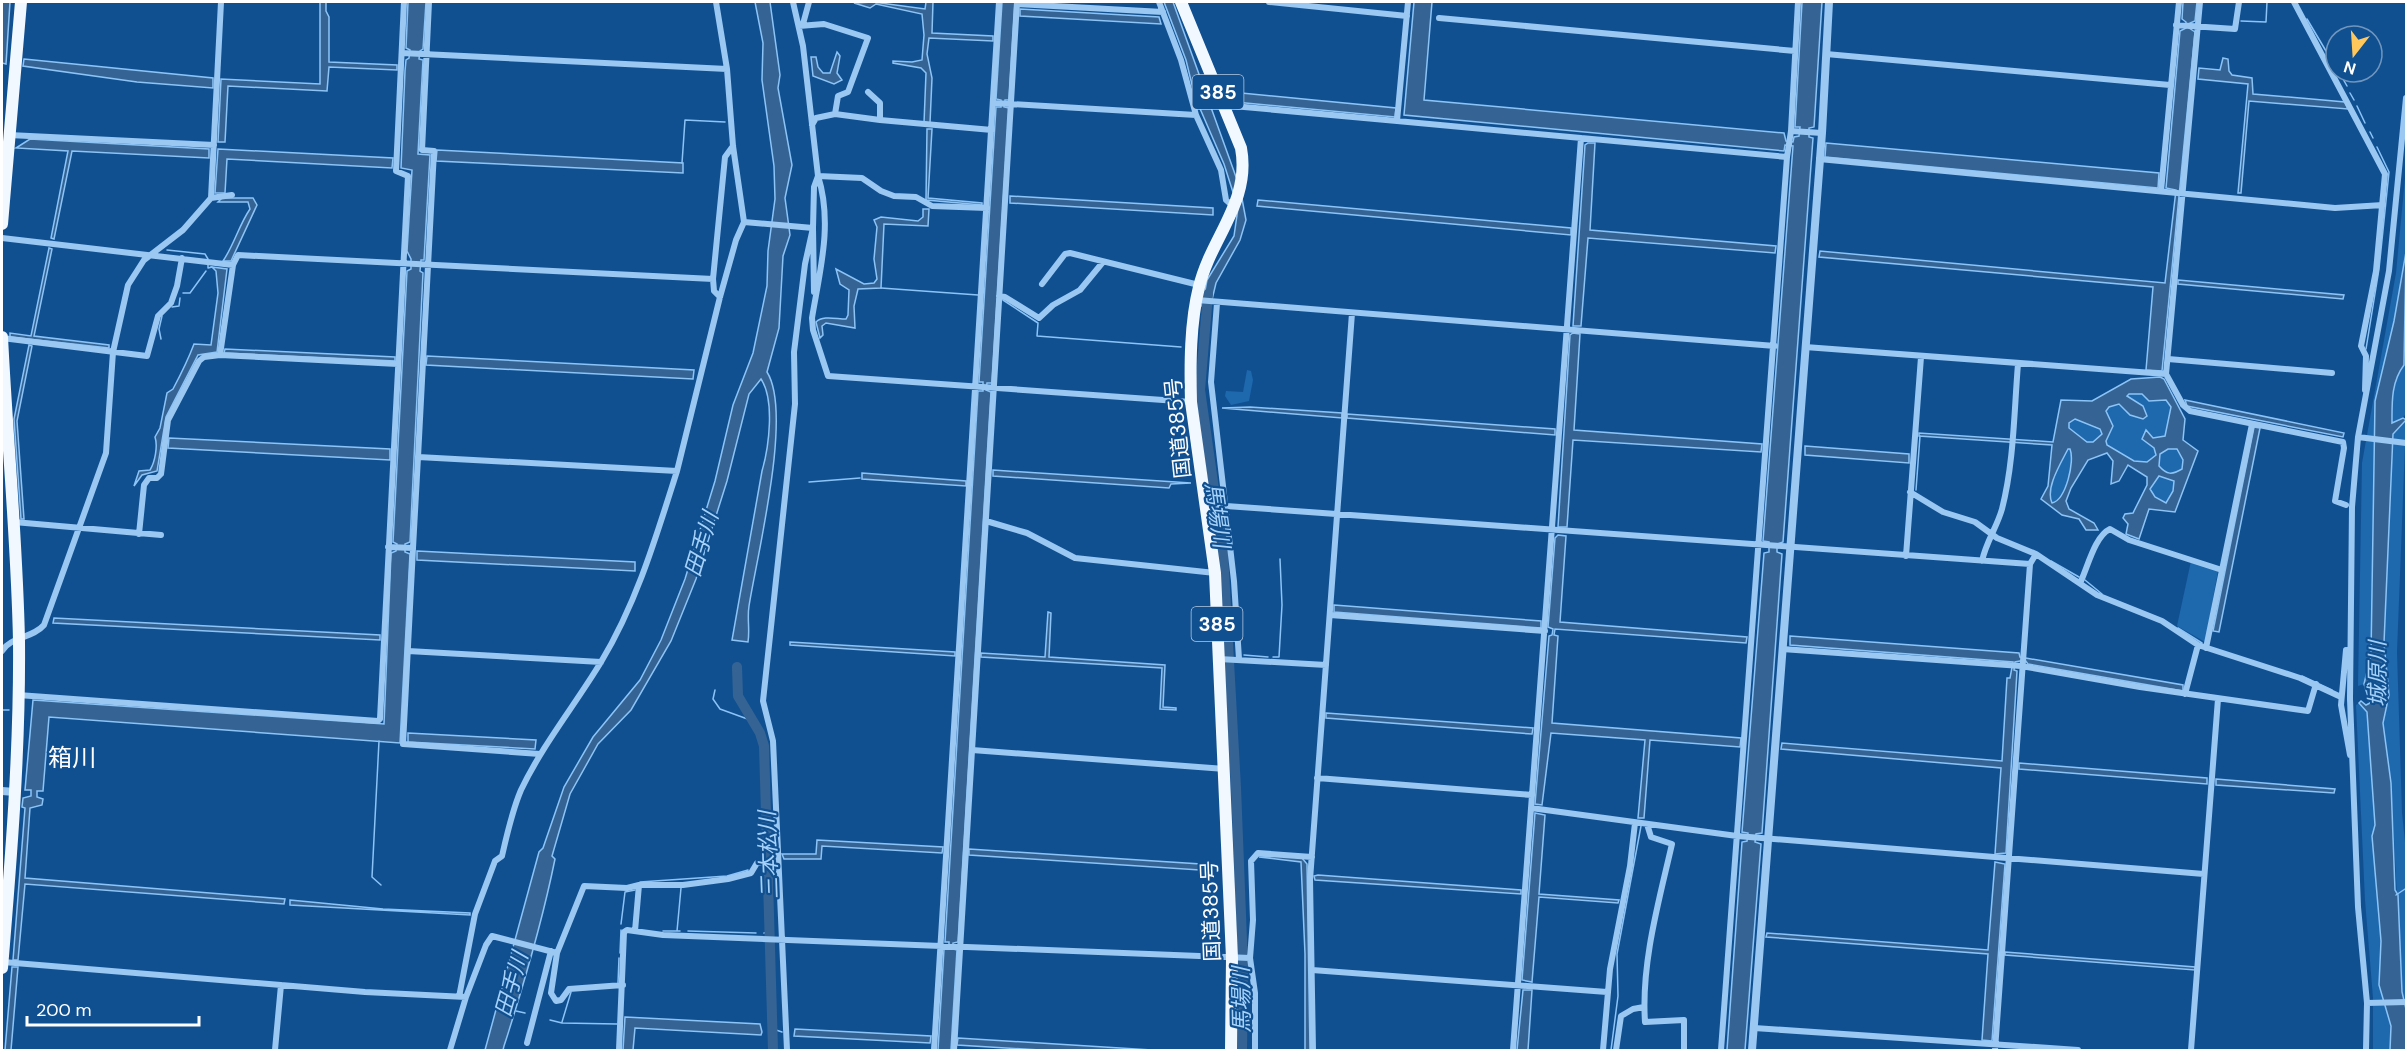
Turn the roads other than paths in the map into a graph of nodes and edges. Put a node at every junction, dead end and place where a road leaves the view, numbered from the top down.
1 (21, 2) edge
2 (220, 2) edge
3 (404, 2) edge
4 (429, 2) edge
5 (716, 2) edge
6 (793, 2) edge
7 (809, 2) edge
8 (999, 2) edge
9 (1159, 2) edge
10 (1181, 2) edge
11 (1269, 2) edge
12 (1408, 2) edge
13 (1798, 2) edge
14 (1829, 2) edge
15 (2179, 2) edge
16 (2200, 2) edge
17 (2239, 2) edge
18 (2294, 2) edge
19 (1017, 3) edge
20 (1099, 5) edge
21 (1163, 12) junction
22 (1407, 15) junction
23 (1439, 18) dead end
24 (801, 25) junction
25 (2176, 25) junction
26 (2191, 26) junction
27 (1795, 51) junction
28 (405, 53) junction
29 (424, 54) junction
30 (1826, 54) junction
31 (727, 69) junction
32 (2170, 85) junction
33 (868, 92) dead end
34 (2406, 98) edge
35 (1003, 103) junction
36 (1233, 106) dead end
37 (835, 114) junction
38 (1197, 115) junction
39 (880, 120) junction
40 (1397, 121) junction
41 (812, 126) junction
42 (992, 129) junction
43 (1791, 130) junction
44 (1822, 133) junction
45 (9, 135) junction
46 (1588, 139) junction
47 (214, 146) junction
48 (733, 146) junction
49 (1787, 157) junction
50 (1819, 159) junction
51 (818, 176) junction
52 (2161, 191) junction
53 (2179, 193) junction
54 (232, 195) dead end
55 (211, 198) junction
56 (2383, 205) junction
57 (1234, 207) junction
58 (987, 208) junction
59 (744, 222) junction
60 (2, 224) edge
61 (810, 228) junction
62 (2, 238) edge
63 (152, 255) junction
64 (182, 258) junction
65 (1103, 262) junction
66 (407, 264) junction
67 (425, 264) junction
68 (233, 265) junction
69 (713, 279) junction
70 (1042, 284) dead end
71 (1199, 285) junction
72 (999, 296) junction
73 (720, 297) junction
74 (815, 298) junction
75 (1198, 300) junction
76 (1215, 302) junction
77 (1352, 313) junction
78 (1568, 329) junction
79 (2, 338) edge
80 (1775, 346) junction
81 (1805, 347) junction
82 (113, 352) junction
83 (220, 355) junction
84 (1921, 357) junction
85 (2168, 359) junction
86 (398, 364) junction
87 (2018, 364) junction
88 (2332, 373) dead end
89 (2166, 374) junction
90 (985, 387) junction
91 (1191, 402) junction
92 (2364, 402) junction
93 (2252, 424) junction
94 (2358, 437) junction
95 (2406, 443) edge
96 (418, 457) junction
97 (677, 471) junction
98 (1910, 492) junction
99 (2346, 505) dead end
100 (1225, 506) junction
101 (1209, 509) junction
102 (1337, 514) junction
103 (986, 521) junction
104 (14, 522) junction
105 (80, 528) junction
106 (1552, 531) junction
107 (139, 534) junction
108 (1992, 534) junction
109 (161, 535) dead end
110 (1759, 546) junction
111 (392, 547) junction
112 (410, 548) junction
113 (1790, 548) junction
114 (2036, 554) junction
115 (1906, 556) junction
116 (1982, 561) junction
117 (2030, 564) junction
118 (2222, 570) junction
119 (1215, 573) junction
120 (2081, 581) junction
121 (1330, 615) junction
122 (1545, 631) junction
123 (19, 641) junction
124 (2349, 641) junction
125 (2198, 645) junction
126 (2206, 648) junction
127 (1782, 649) junction
128 (2, 651) edge
129 (408, 651) junction
130 (1221, 659) junction
131 (1238, 659) junction
132 (601, 662) junction
133 (1326, 665) junction
134 (2016, 666) junction
135 (2316, 684) junction
136 (2185, 694) junction
137 (18, 695) junction
138 (2341, 697) junction
139 (2218, 699) junction
140 (972, 750) junction
141 (540, 754) junction
142 (1226, 769) junction
143 (2354, 769) junction
144 (1317, 778) junction
145 (2, 791) edge
146 (15, 792) junction
147 (1532, 795) junction
148 (1531, 808) junction
149 (1641, 824) junction
150 (1737, 836) junction
151 (1768, 838) junction
152 (1312, 857) junction
153 (2008, 859) junction
154 (778, 862) junction
155 (2204, 874) junction
156 (639, 885) junction
157 (3, 919) edge
158 (635, 931) junction
159 (781, 939) junction
160 (941, 945) junction
161 (954, 946) junction
162 (552, 951) junction
163 (1235, 958) junction
164 (1248, 958) junction
165 (2, 962) edge
166 (2, 968) edge
167 (1312, 970) junction
168 (280, 985) junction
169 (623, 985) junction
170 (1518, 985) junction
171 (1607, 992) junction
172 (462, 997) junction
173 (2406, 1002) edge
174 (2370, 1003) junction
175 (1644, 1007) junction
176 (1754, 1028) junction
177 (527, 1043) dead end
178 (1995, 1048) edge
179 (275, 1050) edge
180 (450, 1050) edge
181 (619, 1050) edge
182 (786, 1050) edge
183 (934, 1050) edge
184 (954, 1050) edge
185 (1231, 1050) edge
186 (1255, 1050) edge
187 (1313, 1050) edge
188 (1513, 1050) edge
189 (1603, 1050) edge
190 (1617, 1050) edge
191 (1684, 1050) edge
192 (1721, 1050) edge
193 (1752, 1050) edge
194 (2078, 1050) edge
195 (2191, 1050) edge
196 (2366, 1050) edge

1 - 45 highway
2 - 47 street
3 - 28 street
4 - 29 street
5 - 31 street
6 - 24 street
7 - 24 street
8 - 35 street
9 - 21 street
10 - 57 highway, 国道385号 / 385
11 - 22 street
12 - 22 street
13 - 27 street
14 - 30 street
15 - 25 street
16 - 26 street
17 - 26 street
18 - 56 street
19 - 20 street
19 - 35 street
20 - 21 street
21 - 38 street
22 - 40 street
23 - 27 street
24 - 37 street
24 - 41 street
25 - 26 street
25 - 32 street
26 - 53 street
27 - 43 street
28 - 29 street
28 - 66 street
29 - 31 street
29 - 67 street
30 - 32 street
30 - 44 street
31 - 48 street
32 - 52 street
33 - 39 street
34 - 92 street
35 - 38 street
35 - 42 street
35 - 72 street
36 - 40 street
37 - 39 street
37 - 41 street
38 - 57 street
39 - 42 street
40 - 46 street
41 - 51 street
42 - 58 street
43 - 44 street
43 - 49 street
44 - 50 street
45 - 47 street
45 - 60 highway
46 - 49 street
46 - 78 street
47 - 55 street
48 - 59 street
48 - 69 street
49 - 80 street
50 - 52 street
50 - 81 street
51 - 58 street
51 - 61 street
51 - 74 street
52 - 53 street
53 - 56 street
53 - 85 street
54 - 55 street
55 - 63 street
56 - 92 street
57 - 71 highway, 国道385号 / 385
58 - 90 street
59 - 61 street
59 - 73 street
61 - 74 street
61 - 154 street
62 - 63 street
63 - 64 street
63 - 82 street
64 - 68 street
64 - 82 street
65 - 70 street
65 - 71 street
65 - 72 street
66 - 67 street
66 - 68 street
66 - 86 street
67 - 69 street
67 - 96 street
68 - 83 street
69 - 73 street
71 - 75 highway, 国道385号 / 385
72 - 90 street
73 - 97 street
74 - 90 street
75 - 76 street
75 - 91 highway, 国道385号 / 385
76 - 77 street
76 - 100 street
77 - 78 street
77 - 102 street
78 - 80 street
78 - 106 street
79 - 82 street
79 - 104 highway
80 - 110 street
81 - 84 street
81 - 113 street
82 - 105 street
83 - 86 street
83 - 107 street
84 - 87 street
84 - 98 street
85 - 88 street
85 - 89 street
86 - 111 street
87 - 89 street
87 - 108 street
89 - 93 street
90 - 91 street
90 - 103 street
90 - 160 street
91 - 101 highway, 国道385号 / 385
92 - 94 street
93 - 99 street
93 - 118 street
94 - 95 street
94 - 124 street
96 - 97 street
96 - 112 street
97 - 132 street
98 - 108 street
98 - 115 street
100 - 101 street
100 - 102 street
100 - 131 street
101 - 119 highway, 国道385号 / 385
102 - 106 street
102 - 121 street
103 - 119 street
103 - 140 street
104 - 105 street
104 - 123 highway
105 - 107 street
105 - 123 street
106 - 110 street
106 - 122 street
107 - 109 street
108 - 114 street
108 - 116 street
110 - 113 street
110 - 150 street
111 - 112 street
111 - 137 street
112 - 129 street
113 - 115 street
113 - 127 street
114 - 117 street
114 - 120 street
115 - 116 street
116 - 117 street
117 - 134 street
118 - 120 street
118 - 126 street
119 - 130 highway, 国道385号 / 385
120 - 125 street
121 - 122 street
121 - 133 street
122 - 147 street
123 - 128 street
123 - 137 highway
124 - 138 street
124 - 143 street
125 - 126 street
125 - 136 street
126 - 135 street
127 - 134 street
127 - 151 street
129 - 132 street
129 - 141 street
130 - 131 street
130 - 142 highway, 国道385号 / 385
131 - 133 street
132 - 141 street
133 - 144 street
134 - 136 street
134 - 153 street
135 - 138 street
135 - 139 street
136 - 139 street
137 - 146 highway
138 - 143 street
139 - 155 street
140 - 142 street
140 - 161 street
141 - 172 street
142 - 163 highway, 国道385号 / 385
143 - 174 street
144 - 147 street
144 - 152 street
145 - 146 street
146 - 157 highway
147 - 148 street
148 - 149 street
148 - 170 street
149 - 150 street
149 - 171 street
149 - 175 street
150 - 151 street
150 - 192 street
151 - 153 street
151 - 176 street
152 - 164 street
152 - 167 street
153 - 155 street
153 - 178 street
154 - 156 street
154 - 159 street
155 - 195 street
156 - 158 street
156 - 162 street
157 - 165 highway
158 - 159 street
158 - 169 street
159 - 160 street
159 - 182 street
160 - 161 street
160 - 183 street
161 - 163 street
161 - 184 street
162 - 169 street
162 - 172 street
162 - 177 street
163 - 164 street
163 - 185 highway, 国道385号 / 385
164 - 186 street
165 - 166 highway
165 - 168 street
167 - 170 street
167 - 187 street
168 - 172 street
168 - 179 street
169 - 181 street
170 - 171 street
170 - 188 street
171 - 189 street
172 - 180 street
173 - 174 street
174 - 196 street
175 - 190 street
175 - 191 street
176 - 178 street
176 - 193 street
178 - 194 street

